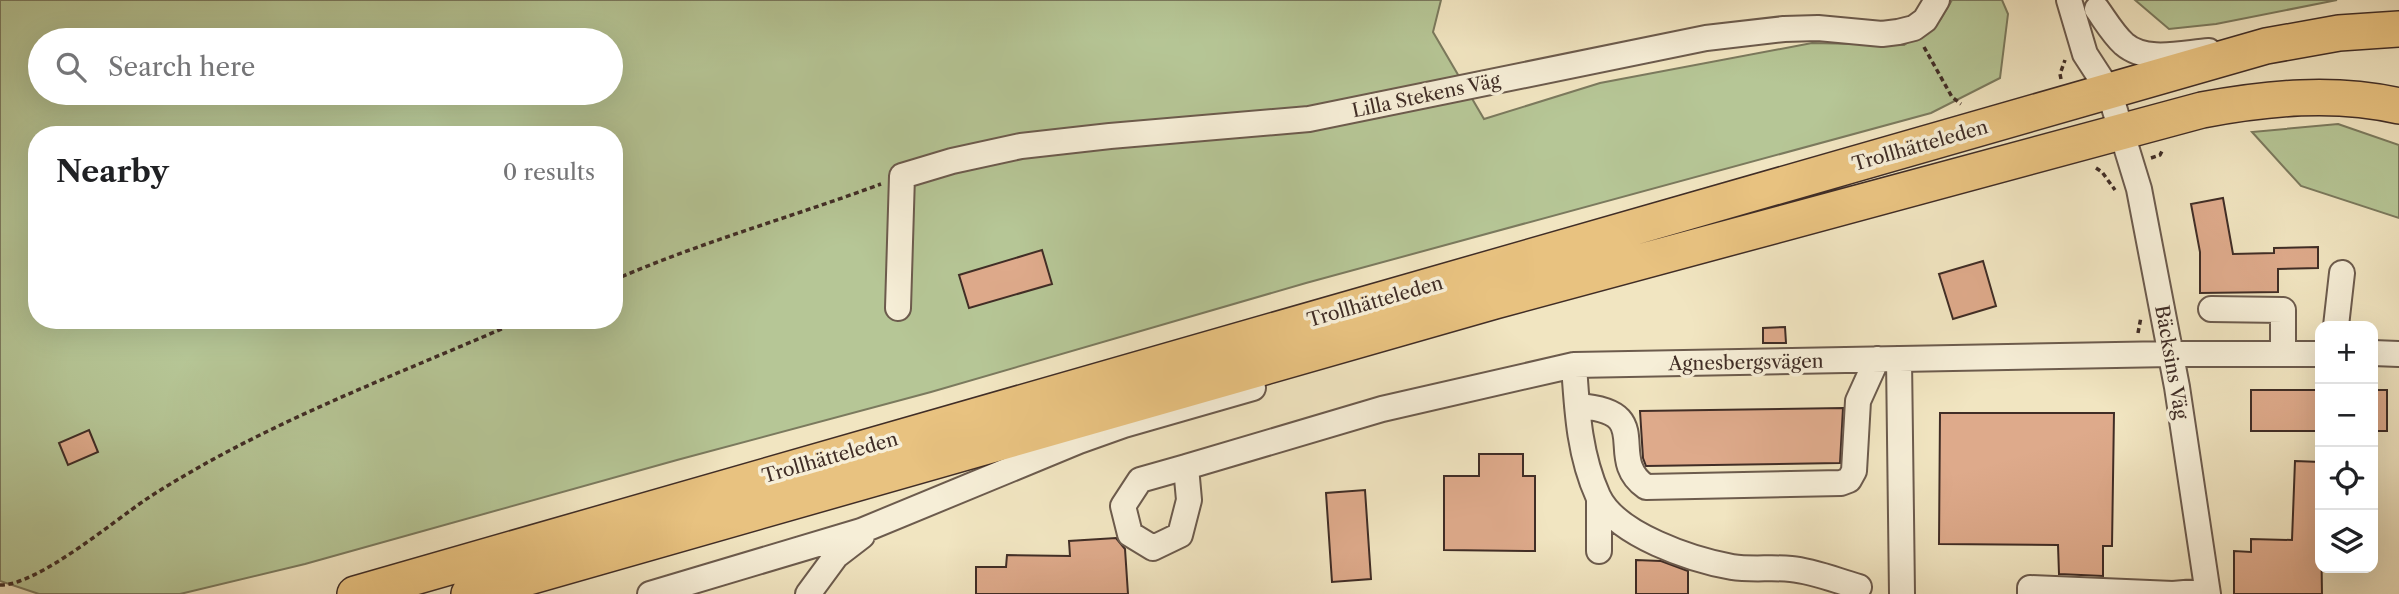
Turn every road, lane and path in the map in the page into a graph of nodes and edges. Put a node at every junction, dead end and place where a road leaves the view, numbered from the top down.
1 (1937, 0) edge
2 (2069, 0) edge
3 (2095, 4) edge
4 (1914, 28) junction
5 (2399, 29) edge
6 (2266, 46) junction
7 (2060, 74) dead end
8 (2055, 81) dead end
9 (2109, 91) junction
10 (2399, 106) edge
11 (1967, 108) dead end
12 (2122, 132) junction
13 (902, 176) junction
14 (2342, 273) dead end
15 (623, 276) edge
16 (1495, 302) junction
17 (898, 308) dead end
18 (2211, 309) dead end
19 (2337, 321) edge
20 (502, 329) edge
21 (2171, 354) junction
22 (2283, 354) junction
23 (2315, 354) edge
24 (2378, 354) edge
25 (2399, 354) edge
26 (1888, 359) junction
27 (1574, 365) junction
28 (1577, 406) junction
29 (1186, 467) dead end
30 (1599, 499) junction
31 (886, 522) junction
32 (1599, 551) dead end
33 (0, 585) edge
34 (1859, 587) dead end
35 (2207, 592) edge
36 (355, 594) edge
37 (469, 594) edge
38 (650, 594) edge
39 (808, 594) edge
40 (1902, 594) edge
41 (2030, 594) edge

1 - 4 street
2 - 9 street
3 - 6 street
3 - 9 street
4 - 11 path
4 - 13 street, Lilla Stekens Väg
5 - 6 highway, Trollhätteleden
6 - 9 highway, Trollhätteleden
7 - 8 path
9 - 12 street, Bäcksins Väg
9 - 36 highway, Trollhätteleden
10 - 12 highway, Trollhätteleden
12 - 16 highway, Trollhätteleden
12 - 21 street, Bäcksins Väg
13 - 15 path
13 - 17 street
14 - 19 street
16 - 31 street
16 - 37 highway, Trollhätteleden
18 - 22 street
20 - 33 path
21 - 22 street, Agnesbergsvägen
21 - 26 street, Agnesbergsvägen
21 - 35 street, Bäcksins Väg
22 - 23 street, Agnesbergsvägen
24 - 25 street
26 - 27 street, Agnesbergsvägen
26 - 28 street
26 - 40 street
27 - 28 street
27 - 29 street, Agnesbergsvägen
28 - 30 street
30 - 32 street
30 - 34 street
31 - 38 street
31 - 39 street
35 - 41 street

